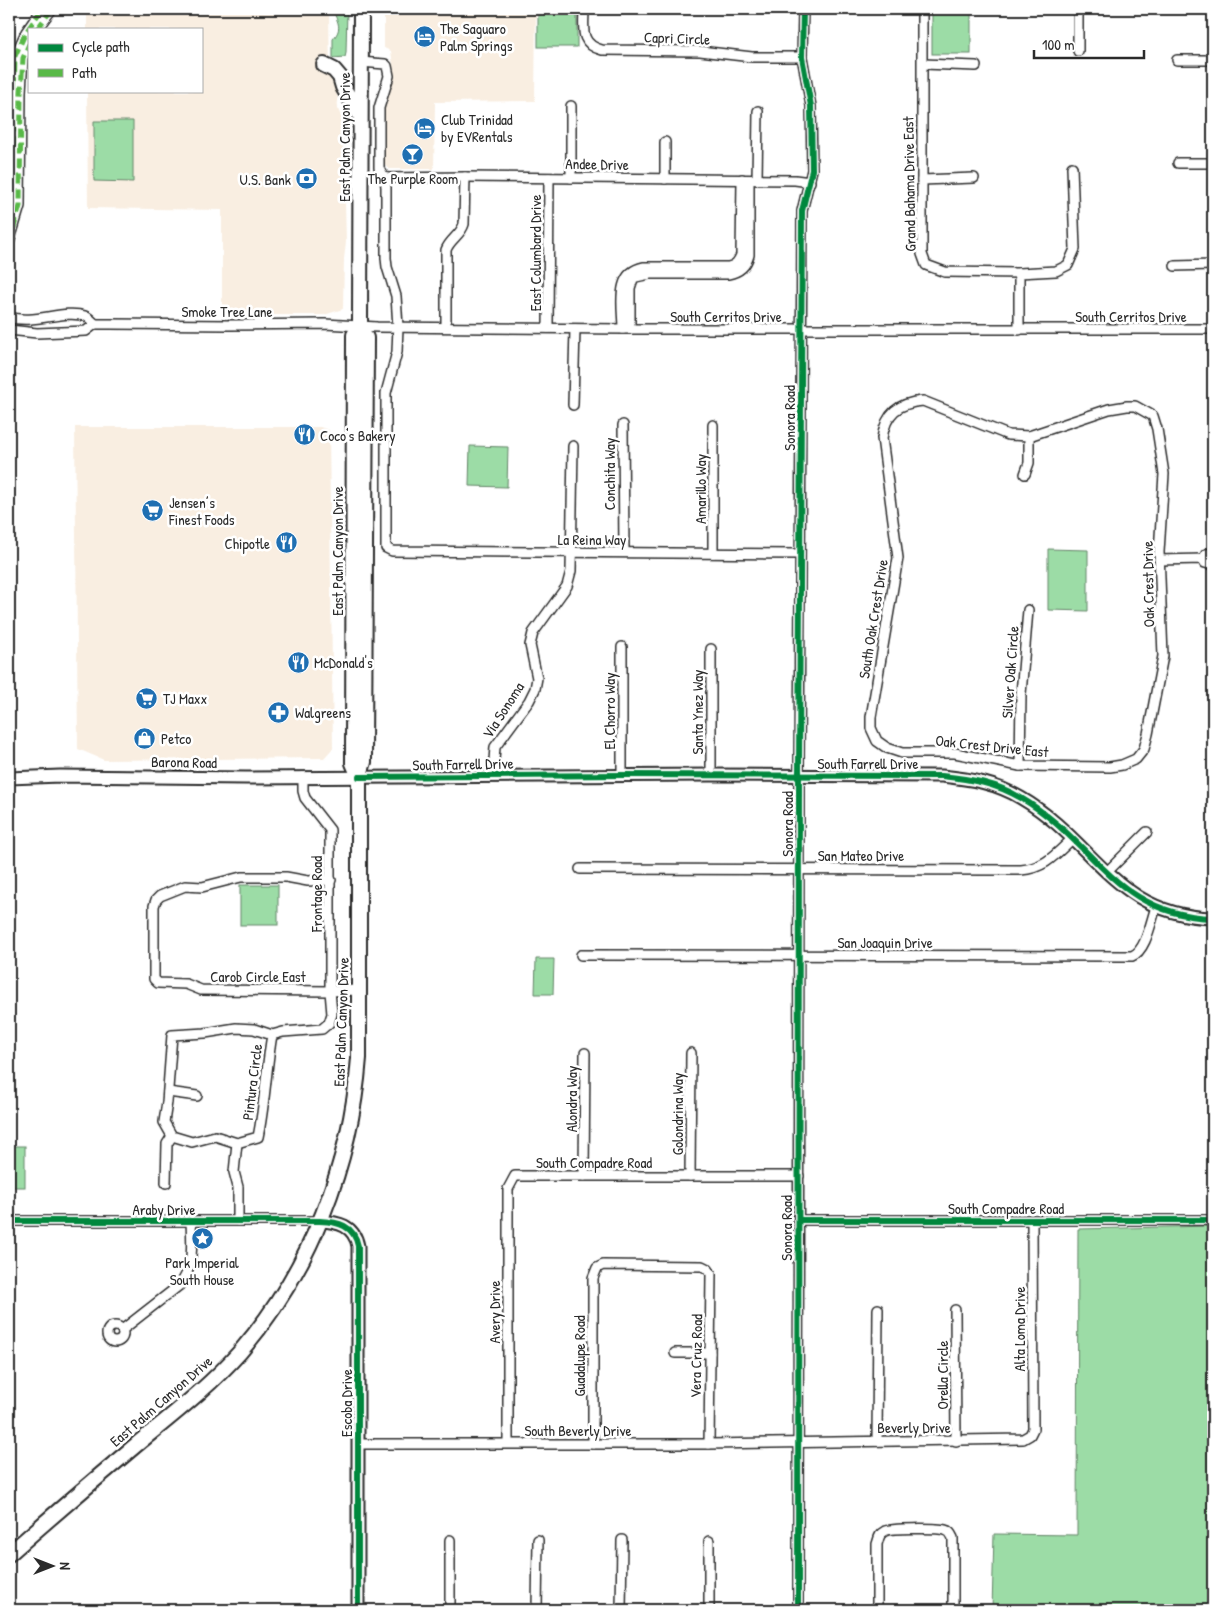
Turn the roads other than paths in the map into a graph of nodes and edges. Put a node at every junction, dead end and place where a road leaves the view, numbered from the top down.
1 (42, 9) edge
2 (51, 9) edge
3 (361, 9) edge
4 (584, 9) edge
5 (803, 9) edge
6 (922, 9) edge
7 (1078, 9) edge
8 (29, 28) edge
9 (38, 28) edge
10 (28, 29) edge
11 (28, 45) edge
12 (1078, 51) dead end
13 (15, 57) edge
14 (802, 57) junction
15 (1177, 60) dead end
16 (1213, 60) edge
17 (360, 62) junction
18 (922, 64) junction
19 (324, 65) dead end
20 (976, 66) dead end
21 (571, 106) dead end
22 (758, 111) dead end
23 (360, 115) junction
24 (665, 142) dead end
25 (1213, 163) edge
26 (1178, 164) dead end
27 (1072, 167) dead end
28 (465, 177) junction
29 (384, 178) junction
30 (549, 178) junction
31 (571, 178) junction
32 (974, 178) dead end
33 (665, 179) junction
34 (750, 179) junction
35 (21, 180) junction
36 (922, 180) junction
37 (810, 182) junction
38 (10, 185) edge
39 (9, 207) edge
40 (9, 243) edge
41 (1213, 265) edge
42 (1176, 266) dead end
43 (1019, 273) junction
44 (9, 317) edge
45 (49, 318) junction
46 (95, 324) junction
47 (360, 326) junction
48 (398, 327) junction
49 (446, 327) junction
50 (548, 328) junction
51 (575, 329) junction
52 (626, 329) junction
53 (1213, 329) edge
54 (9, 330) edge
55 (802, 330) junction
56 (1019, 330) junction
57 (50, 333) junction
58 (573, 405) dead end
59 (713, 424) dead end
60 (623, 425) dead end
61 (1029, 436) junction
62 (573, 446) dead end
63 (1025, 474) dead end
64 (624, 552) junction
65 (571, 553) junction
66 (713, 553) junction
67 (1213, 553) edge
68 (800, 554) junction
69 (1203, 559) junction
70 (1159, 560) junction
71 (1213, 565) edge
72 (1028, 610) dead end
73 (622, 647) dead end
74 (711, 649) dead end
75 (877, 740) joint
76 (1136, 759) joint
77 (1020, 766) junction
78 (493, 775) junction
79 (622, 775) junction
80 (711, 775) junction
81 (799, 776) junction
82 (303, 777) junction
83 (359, 777) junction
84 (9, 778) edge
85 (1147, 832) dead end
86 (1072, 839) junction
87 (580, 869) dead end
88 (800, 869) junction
89 (1106, 873) junction
90 (331, 880) junction
91 (1156, 907) junction
92 (1213, 918) edge
93 (581, 955) dead end
94 (800, 955) junction
95 (359, 990) junction
96 (330, 991) junction
97 (272, 1035) junction
98 (585, 1053) dead end
99 (691, 1053) dead end
100 (168, 1092) junction
101 (197, 1096) dead end
102 (172, 1136) junction
103 (237, 1143) junction
104 (584, 1176) junction
105 (690, 1176) junction
106 (799, 1176) junction
107 (511, 1181) joint
108 (166, 1183) dead end
109 (799, 1220) junction
110 (1213, 1220) edge
111 (9, 1221) edge
112 (320, 1221) junction
113 (1032, 1221) junction
114 (191, 1222) junction
115 (238, 1222) junction
116 (596, 1268) joint
117 (878, 1309) dead end
118 (955, 1310) dead end
119 (122, 1330) dead end
120 (675, 1353) dead end
121 (710, 1353) junction
122 (1030, 1436) joint
123 (877, 1441) junction
124 (956, 1441) junction
125 (798, 1443) junction
126 (358, 1444) junction
127 (508, 1444) junction
128 (593, 1444) junction
129 (709, 1444) junction
130 (450, 1540) dead end
131 (538, 1540) dead end
132 (622, 1540) dead end
133 (710, 1541) dead end
134 (9, 1554) edge
135 (358, 1610) edge
136 (450, 1610) edge
137 (537, 1610) edge
138 (622, 1610) edge
139 (709, 1610) edge
140 (798, 1610) edge
141 (877, 1610) edge
142 (953, 1610) edge

1 - 8 street
2 - 9 street
3 - 17 main road, East Palm Canyon Drive
4 - 14 street, Capri Circle
5 - 14 street, Sonora Road
6 - 18 street, Grand Bahama Drive East
7 - 12 street
10 - 13 street
11 - 13 street
13 - 35 street
13 - 38 street
14 - 37 street, Sonora Road
15 - 16 street
17 - 23 main road, East Palm Canyon Drive
17 - 29 street
18 - 20 street
18 - 36 street, Grand Bahama Drive East
19 - 23 main road
21 - 31 street
22 - 34 street
23 - 47 main road, East Palm Canyon Drive
24 - 33 street
25 - 26 street
27 - 43 street, Grand Bahama Drive East
28 - 29 street, Andee Drive
28 - 30 street, Andee Drive
28 - 49 street
29 - 48 street
30 - 31 street, Andee Drive
30 - 50 street, East Columbard Drive
31 - 33 street, Andee Drive
32 - 36 street
33 - 34 street, Andee Drive
34 - 37 street, Andee Drive
34 - 52 street
35 - 38 street
35 - 40 street
36 - 43 street, Grand Bahama Drive East
37 - 55 street, Sonora Road
38 - 39 street
41 - 42 street
43 - 56 street
44 - 45 street, Smoke Tree Lane
45 - 46 street, Smoke Tree Lane
45 - 57 street
46 - 47 street, Smoke Tree Lane
46 - 57 street, Smoke Tree Lane
47 - 48 street, South Cerritos Drive
47 - 83 main road, East Palm Canyon Drive
48 - 49 street, South Cerritos Drive
48 - 65 street, La Reina Way
49 - 50 street, South Cerritos Drive
50 - 51 street, South Cerritos Drive
51 - 52 street, South Cerritos Drive
51 - 58 street
52 - 55 street, South Cerritos Drive
53 - 56 street, South Cerritos Drive
54 - 57 street, Smoke Tree Lane
55 - 56 street, South Cerritos Drive
55 - 68 street, Sonora Road
59 - 66 street, Amarillo Way
60 - 64 street, Conchita Way
61 - 63 street
61 - 70 street, Oak Crest Drive
61 - 75 street, South Oak Crest Drive
62 - 65 street, Via Sonoma
64 - 65 street, La Reina Way
64 - 66 street, La Reina Way
65 - 78 street, Via Sonoma
66 - 68 street, La Reina Way
67 - 69 street
68 - 81 street, Sonora Road
69 - 70 street
69 - 71 street
70 - 76 street, Oak Crest Drive
72 - 77 street, Silver Oak Circle
73 - 79 street, El Chorro Way
74 - 80 street, Santa Ynez Way
75 - 77 street, Oak Crest Drive East
76 - 77 street, Oak Crest Drive East
78 - 79 street, South Farrell Drive
78 - 83 street, South Farrell Drive
79 - 80 street, South Farrell Drive
80 - 81 street, South Farrell Drive
81 - 86 street, South Farrell Drive
81 - 88 street, Sonora Road
82 - 83 street, Barona Road
82 - 84 street, Barona Road
82 - 90 street, Frontage Road
83 - 95 main road, East Palm Canyon Drive
85 - 89 street
86 - 88 street, San Mateo Drive
86 - 89 street, South Farrell Drive
87 - 88 street, San Mateo Drive
88 - 94 street, Sonora Road
89 - 91 street, South Farrell Drive
90 - 96 street, Frontage Road
90 - 96 street, Carob Circle East
91 - 92 street, South Farrell Drive
91 - 94 street, San Joaquin Drive
93 - 94 street, San Joaquin Drive
94 - 106 street, Sonora Road
95 - 96 street
95 - 112 main road, East Palm Canyon Drive
96 - 97 street, Pintura Circle
97 - 100 street, Pintura Circle
97 - 103 street, Pintura Circle
98 - 104 street, Alondra Way
99 - 105 street, Golondrina Way
100 - 101 street
100 - 102 street, Pintura Circle
102 - 103 street
102 - 108 street
103 - 115 street
104 - 105 street, South Compadre Road
104 - 107 street, South Compadre Road
105 - 106 street, South Compadre Road
106 - 109 street, Sonora Road
107 - 127 street, Avery Drive
109 - 113 street, South Compadre Road
109 - 125 street, Sonora Road
110 - 113 street, South Compadre Road
111 - 114 street, Araby Drive
112 - 115 street, Araby Drive
112 - 126 street, Escoba Drive
112 - 134 main road, East Palm Canyon Drive
113 - 122 street, Alta Loma Drive
114 - 115 street, Araby Drive
114 - 119 street
116 - 121 street, Vera Cruz Road
116 - 128 street, Guadalupe Road
117 - 123 street
118 - 124 street, Orella Circle
120 - 121 street
121 - 129 street, Vera Cruz Road
122 - 124 street, Beverly Drive
123 - 124 street, Beverly Drive
123 - 125 street, Beverly Drive
125 - 129 street, South Beverly Drive
125 - 140 street, Sonora Road
126 - 127 street, South Beverly Drive
126 - 135 street, Escoba Drive
127 - 128 street, South Beverly Drive
128 - 129 street, South Beverly Drive
130 - 136 street
131 - 137 street
132 - 138 street
133 - 139 street
141 - 142 street

